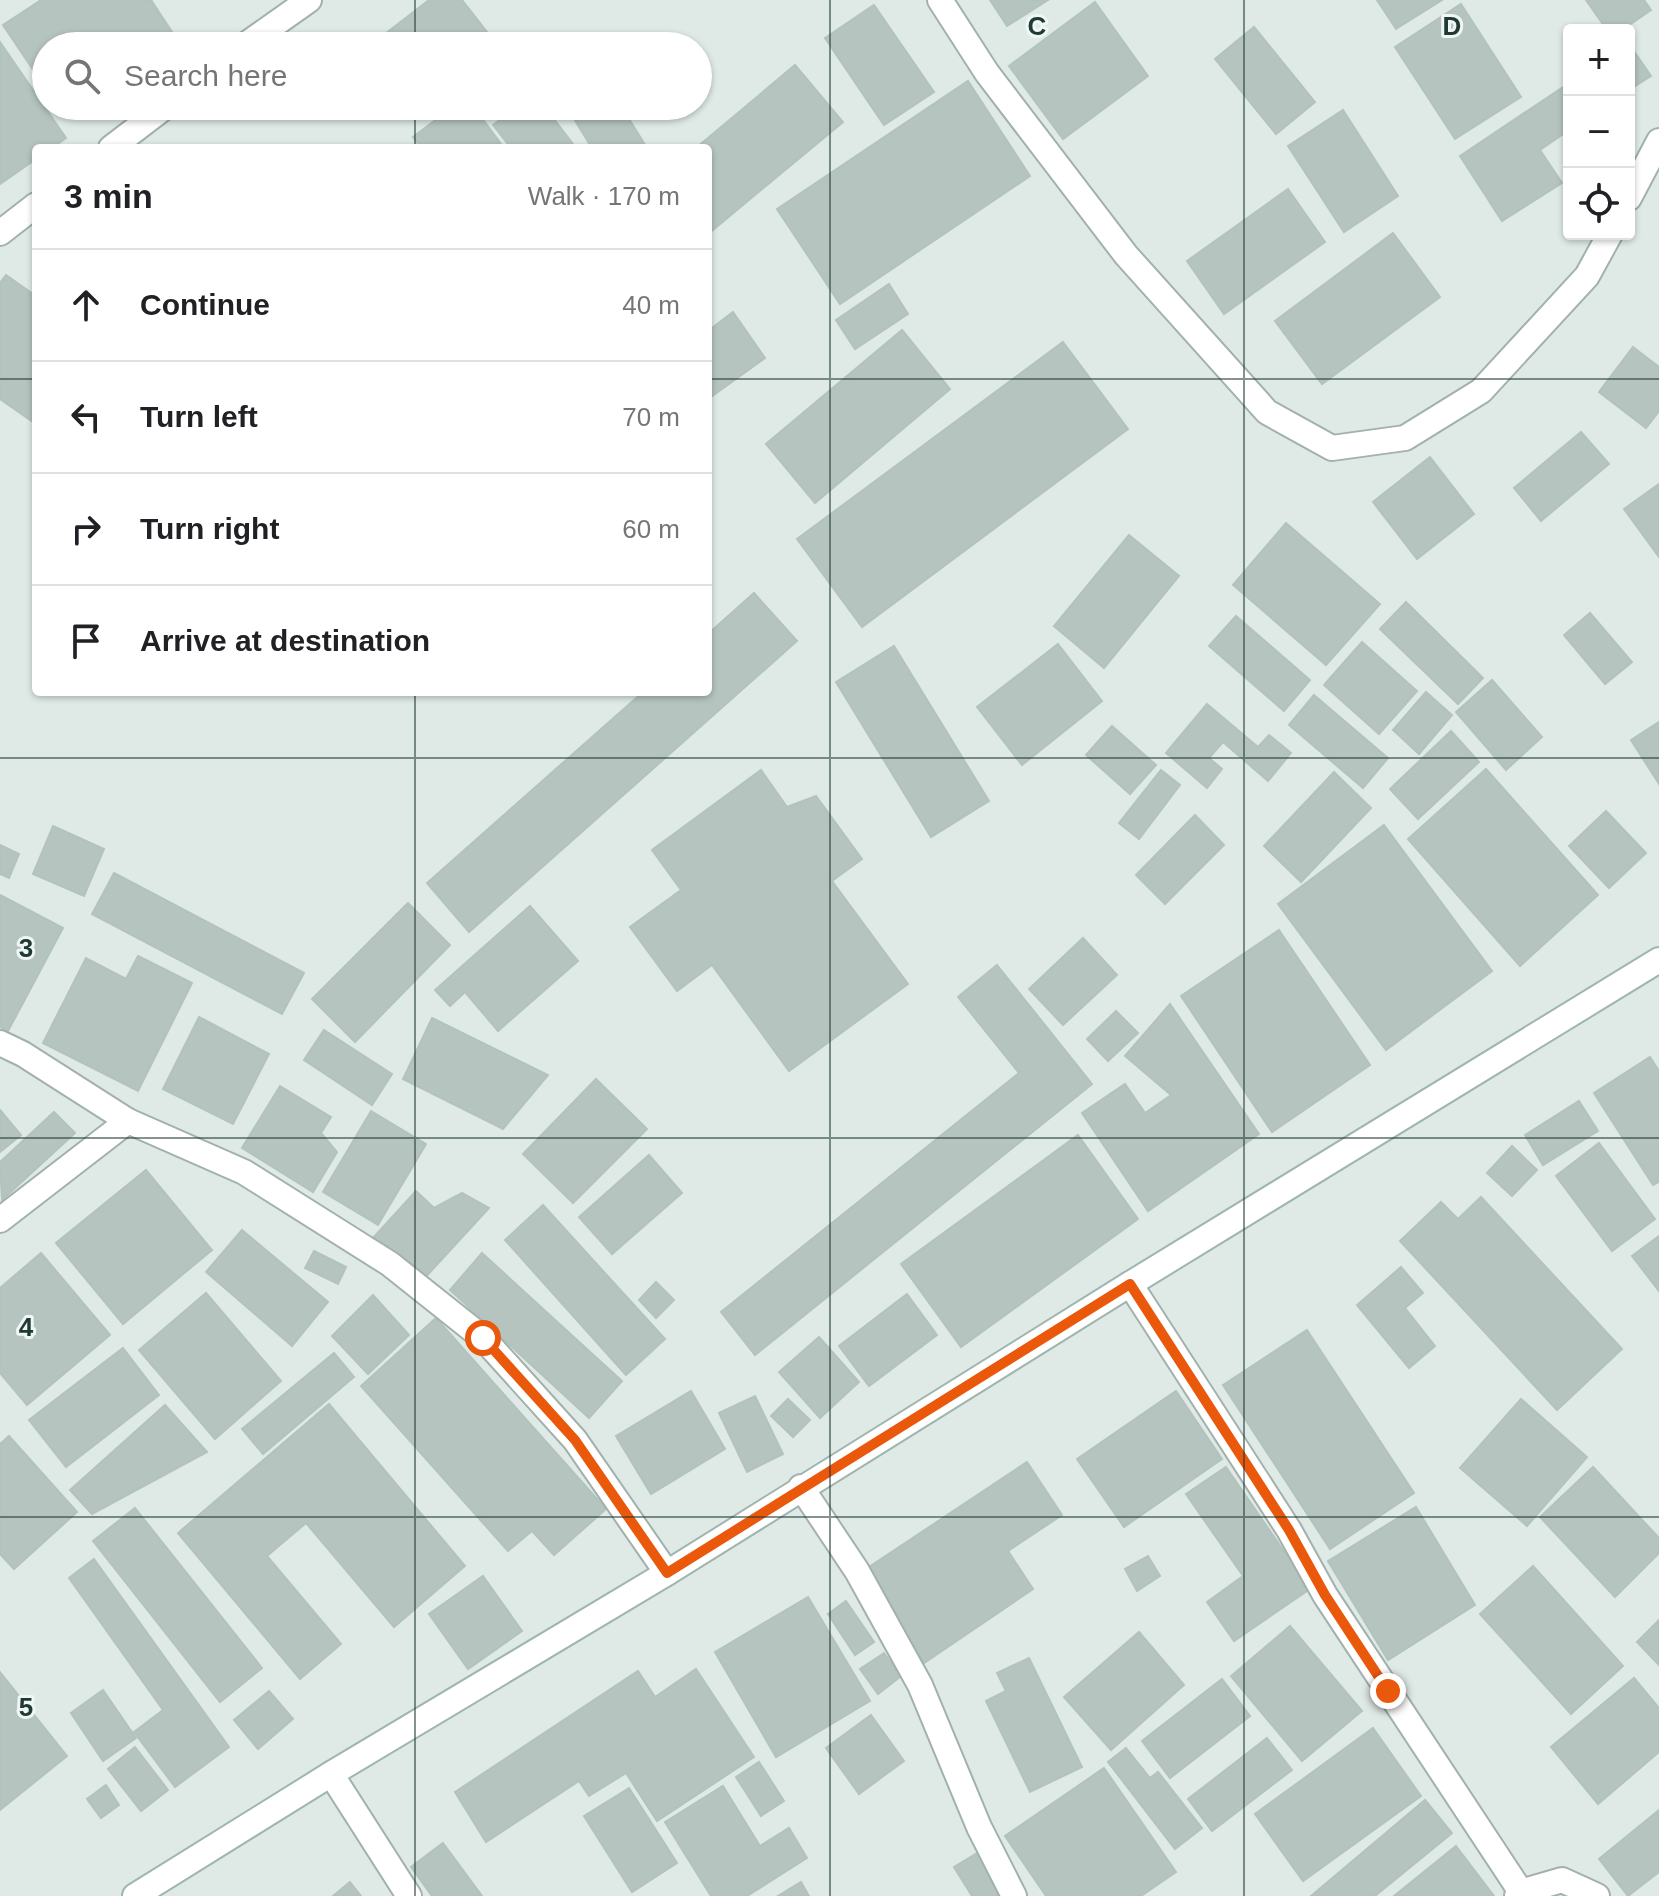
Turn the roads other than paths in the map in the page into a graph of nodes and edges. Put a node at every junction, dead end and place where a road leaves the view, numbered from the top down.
1 (309, 0) edge
2 (940, 0) edge
3 (264, 32) edge
4 (148, 120) edge
5 (1659, 141) edge
6 (116, 144) edge
7 (1635, 187) edge
8 (32, 208) edge
9 (0, 233) edge
10 (1607, 240) edge
11 (1659, 960) edge
12 (0, 1043) edge
13 (128, 1121) junction
14 (0, 1220) edge
15 (1130, 1284) junction
16 (801, 1487) junction
17 (667, 1573) junction
18 (331, 1774) junction
19 (1519, 1894) edge
20 (135, 1896) edge
21 (409, 1896) edge
22 (1014, 1896) edge
23 (1597, 1896) edge

1 - 3 street
2 - 10 street
4 - 6 street
5 - 7 street
8 - 9 street
11 - 15 street
12 - 13 street
13 - 14 street
13 - 17 street
15 - 16 street
15 - 19 street
16 - 17 street
16 - 22 street
17 - 18 street
18 - 20 street
18 - 21 street
19 - 23 street

